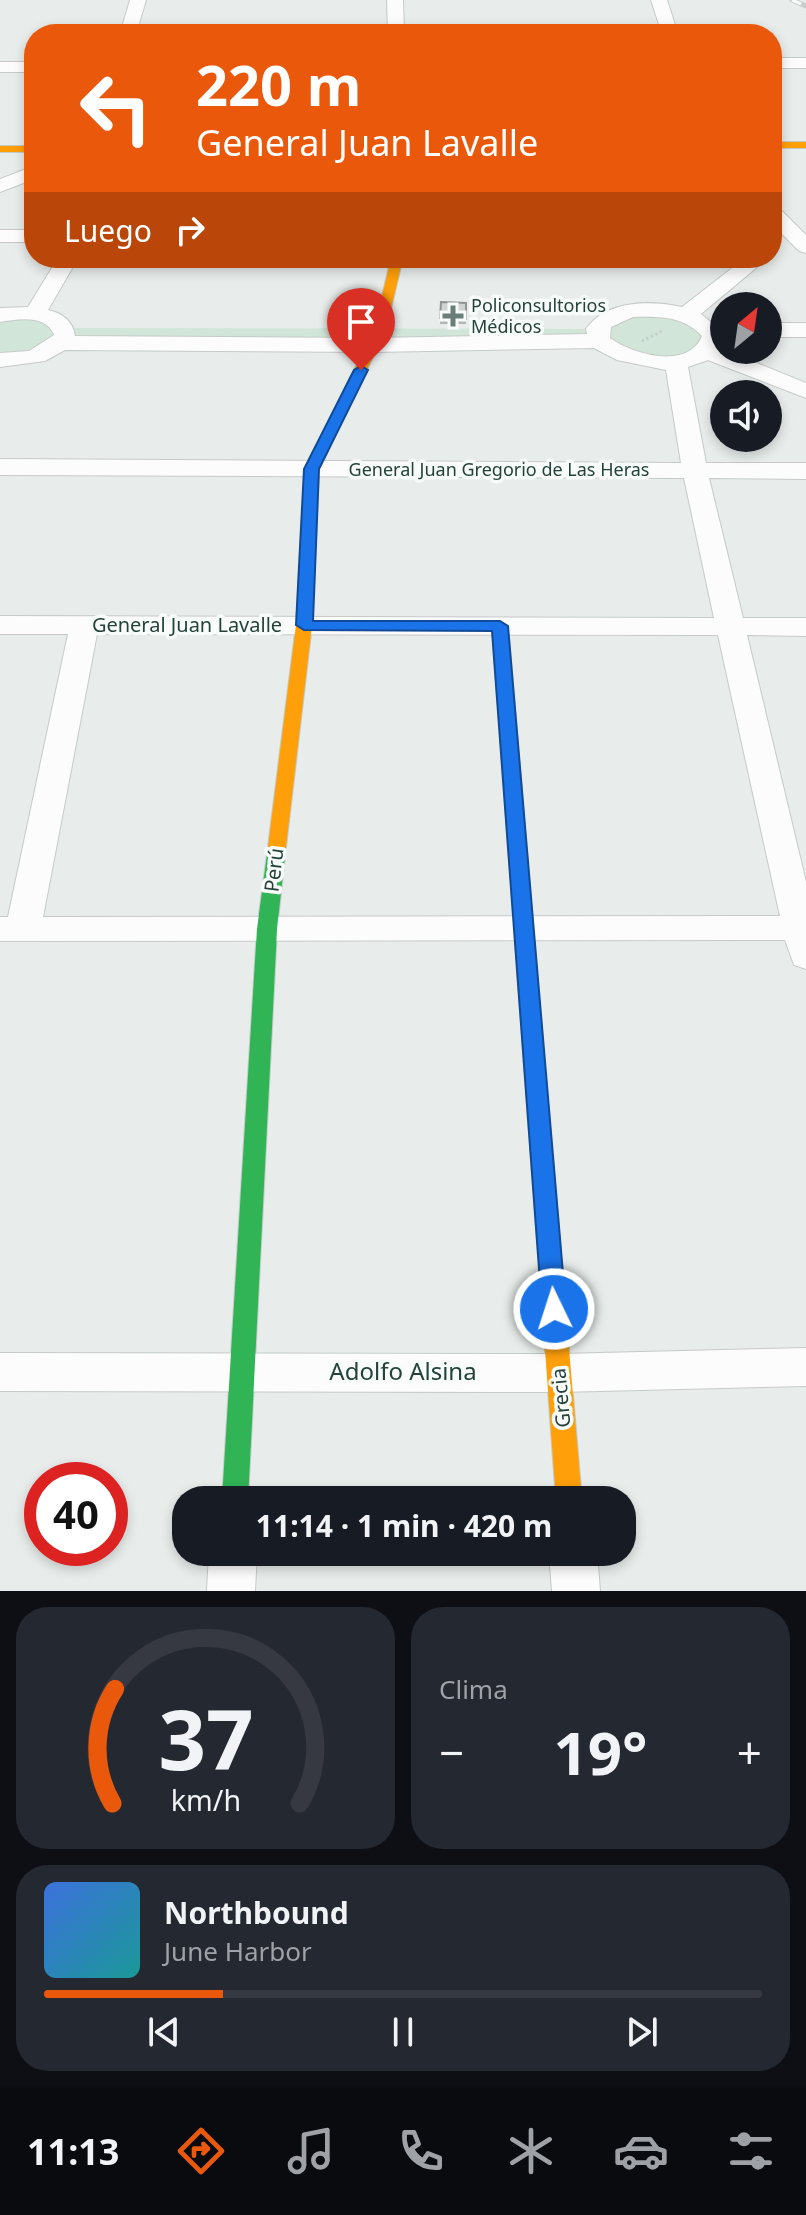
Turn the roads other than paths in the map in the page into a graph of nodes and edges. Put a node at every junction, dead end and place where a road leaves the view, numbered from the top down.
1 (138, 0) edge
2 (395, 0) edge
3 (659, 0) edge
4 (131, 24) edge
5 (396, 24) edge
6 (667, 24) edge
7 (782, 63) edge
8 (806, 63) edge
9 (0, 67) edge
10 (24, 67) edge
11 (782, 145) edge
12 (806, 145) edge
13 (0, 149) edge
14 (24, 149) edge
15 (24, 176) edge
16 (0, 186) edge
17 (0, 236) edge
18 (24, 236) edge
19 (62, 268) edge
20 (394, 268) edge
21 (745, 268) edge
22 (34, 314) junction
23 (0, 315) edge
24 (686, 315) junction
25 (782, 330) edge
26 (806, 330) edge
27 (710, 334) edge
28 (62, 335) junction
29 (598, 335) junction
30 (376, 338) junction
31 (806, 340) edge
32 (710, 341) edge
33 (782, 341) edge
34 (7, 360) edge
35 (676, 362) junction
36 (760, 364) edge
37 (0, 380) edge
38 (806, 391) edge
39 (0, 467) edge
40 (312, 469) junction
41 (806, 471) edge
42 (695, 472) junction
43 (0, 625) edge
44 (84, 625) junction
45 (304, 625) junction
46 (500, 626) junction
47 (731, 627) junction
48 (806, 627) edge
49 (524, 928) junction
50 (11, 929) edge
51 (267, 929) junction
52 (804, 937) edge
53 (806, 1367) edge
54 (0, 1372) edge
55 (242, 1372) junction
56 (559, 1373) junction
57 (236, 1486) edge
58 (568, 1486) edge
59 (232, 1566) edge
60 (574, 1566) edge
61 (231, 1591) edge
62 (576, 1591) edge

1 - 4 street
2 - 5 street
3 - 6 street
7 - 8 street
9 - 10 street
11 - 12 street
13 - 14 street
15 - 16 street
17 - 18 street
19 - 22 street
20 - 30 street, Perú
21 - 24 street
22 - 23 street
22 - 28 street
24 - 27 street
24 - 29 street
25 - 26 street
28 - 30 street
28 - 34 street
29 - 30 street
29 - 35 street
30 - 40 street, Perú
31 - 33 street
32 - 35 street
34 - 37 street
35 - 42 street
36 - 38 street
39 - 40 street, General Juan Gregorio de Las Heras
40 - 42 street, General Juan Gregorio de Las Heras
40 - 45 street, Perú
41 - 42 street, General Juan Gregorio de Las Heras
42 - 47 street
43 - 44 street, General Juan Lavalle
44 - 45 street, General Juan Lavalle
44 - 50 street
45 - 46 street, General Juan Lavalle
45 - 51 street, Perú
46 - 47 street, General Juan Lavalle
46 - 49 street, Grecia
47 - 48 street, General Juan Lavalle
47 - 52 street
49 - 51 street
49 - 52 street
49 - 56 street, Grecia
50 - 51 street
51 - 55 street, Perú
53 - 56 street, Adolfo Alsina
54 - 55 street, Adolfo Alsina
55 - 56 street, Adolfo Alsina
55 - 57 street, Perú
56 - 58 street, Grecia
59 - 61 street
60 - 62 street

